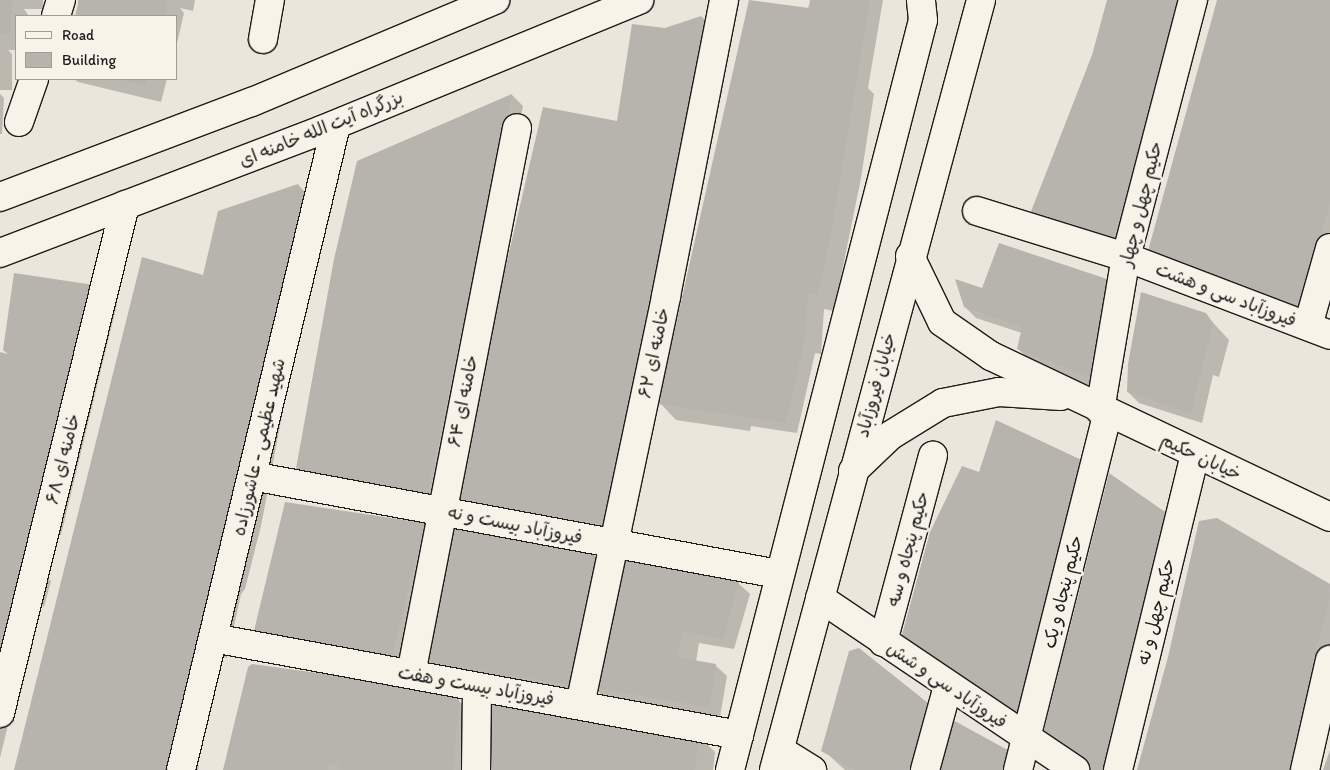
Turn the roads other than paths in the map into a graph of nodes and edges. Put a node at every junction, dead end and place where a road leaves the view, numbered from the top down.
1 (61, 0) edge
2 (270, 0) edge
3 (495, 0) edge
4 (639, 0) edge
5 (724, 0) edge
6 (1193, 0) edge
7 (927, 7) edge
8 (975, 7) edge
9 (56, 15) edge
10 (263, 39) dead end
11 (34, 80) edge
12 (19, 122) dead end
13 (336, 124) junction
14 (517, 128) dead end
15 (0, 198) edge
16 (125, 205) junction
17 (977, 211) dead end
18 (1330, 248) edge
19 (0, 253) edge
20 (910, 256) junction
21 (1126, 257) junction
22 (1319, 331) edge
23 (1072, 396) junction
24 (1104, 411) junction
25 (1195, 454) junction
26 (933, 456) dead end
27 (853, 471) junction
28 (252, 476) junction
29 (442, 511) junction
30 (1330, 517) edge
31 (614, 544) junction
32 (778, 574) junction
33 (820, 598) junction
34 (213, 638) junction
35 (883, 642) junction
36 (1330, 660) edge
37 (411, 674) junction
38 (477, 686) junction
39 (948, 686) junction
40 (580, 705) junction
41 (0, 713) edge
42 (739, 735) junction
43 (1026, 739) junction
44 (777, 760) edge
45 (182, 770) edge
46 (476, 770) edge
47 (730, 770) edge
48 (812, 770) edge
49 (925, 770) edge
50 (1018, 770) edge
51 (1075, 770) edge
52 (1118, 770) edge
53 (1305, 770) edge

1 - 9 main road
2 - 10 main road
3 - 15 main road
4 - 13 main road, بزرگراه آیت الله خامنه ای
5 - 31 main road, خامنه ای ۶۲
6 - 21 main road, حکیم چهل و چهار
7 - 32 main road
8 - 20 main road, خیابان فیروزآباد
11 - 12 main road
13 - 16 main road, بزرگراه آیت الله خامنه ای
13 - 28 main road, شهید عظیمی - عاشورزاده
14 - 29 main road, خامنه ای ۶۴
16 - 19 main road, بزرگراه آیت الله خامنه ای
16 - 41 main road, خامنه ای ۶۸
17 - 21 main road, فیروزآباد سی و هشت
18 - 22 main road
20 - 23 main road, خیابان حکیم
20 - 27 main road, خیابان فیروزآباد
21 - 22 main road, فیروزآباد سی و هشت
21 - 24 main road, حکیم چهل و چهار
23 - 24 main road, خیابان حکیم
23 - 27 main road
24 - 25 main road, خیابان حکیم
24 - 43 main road, حکیم پنجاه و یک
25 - 30 main road, خیابان حکیم
25 - 52 main road, حکیم چهل و نه
26 - 35 main road, حکیم پنجاه و سه
27 - 33 main road, خیابان فیروزآباد
28 - 29 main road, فیروزآباد بیست و نه
28 - 34 main road, شهید عظیمی - عاشورزاده
29 - 31 main road, فیروزآباد بیست و نه
29 - 37 main road, خامنه ای ۶۴
31 - 32 main road, فیروزآباد بیست و نه
31 - 40 main road, خامنه ای ۶۲
32 - 42 main road
33 - 35 main road, فیروزآباد سی و شش
33 - 44 main road, خیابان فیروزآباد
34 - 37 main road, فیروزآباد بیست و هفت
34 - 45 main road, شهید عظیمی - عاشورزاده
35 - 39 main road, فیروزآباد سی و شش
36 - 53 main road
37 - 38 main road, فیروزآباد بیست و هفت
38 - 40 main road, فیروزآباد بیست و هفت
38 - 46 main road
39 - 43 main road, فیروزآباد سی و شش
39 - 49 main road
40 - 42 main road, فیروزآباد بیست و هفت
42 - 47 main road
43 - 50 main road, حکیم پنجاه و یک
43 - 51 main road, فیروزآباد سی و شش
44 - 48 main road

